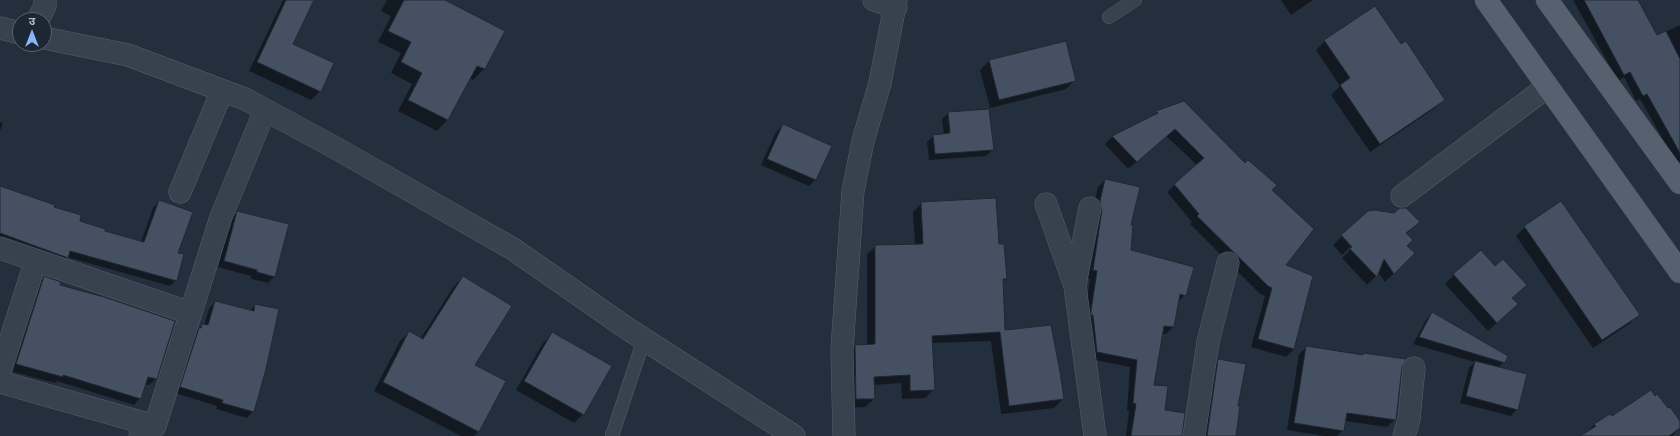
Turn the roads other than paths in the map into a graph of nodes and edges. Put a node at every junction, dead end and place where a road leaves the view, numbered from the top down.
1 (45, 0) edge
2 (874, 0) edge
3 (1135, 0) edge
4 (1486, 0) edge
5 (1546, 0) edge
6 (896, 4) edge
7 (42, 12) edge
8 (1109, 17) dead end
9 (0, 28) edge
10 (12, 31) edge
11 (52, 40) edge
12 (1547, 87) junction
13 (222, 91) junction
14 (265, 110) junction
15 (1680, 183) edge
16 (180, 192) dead end
17 (1402, 196) dead end
18 (1046, 204) dead end
19 (1090, 208) dead end
20 (0, 248) edge
21 (36, 260) junction
22 (1228, 263) dead end
23 (1680, 272) edge
24 (1075, 286) junction
25 (190, 313) junction
26 (644, 339) junction
27 (1414, 368) dead end
28 (0, 372) edge
29 (0, 382) edge
30 (147, 431) edge
31 (612, 436) edge
32 (794, 436) edge
33 (844, 436) edge
34 (1095, 436) edge
35 (1194, 436) edge
36 (1404, 436) edge

1 - 7 street
2 - 6 street
3 - 8 lane
4 - 12 main road
5 - 15 main road
6 - 33 street
9 - 10 street
11 - 13 street
12 - 17 street
12 - 23 main road
13 - 14 street
13 - 16 street
14 - 25 street
14 - 26 street
18 - 24 street
19 - 24 street
20 - 21 street
21 - 25 street
21 - 28 street
22 - 35 street
24 - 34 street
25 - 30 street
26 - 31 lane
26 - 32 street
27 - 36 street
29 - 30 street

